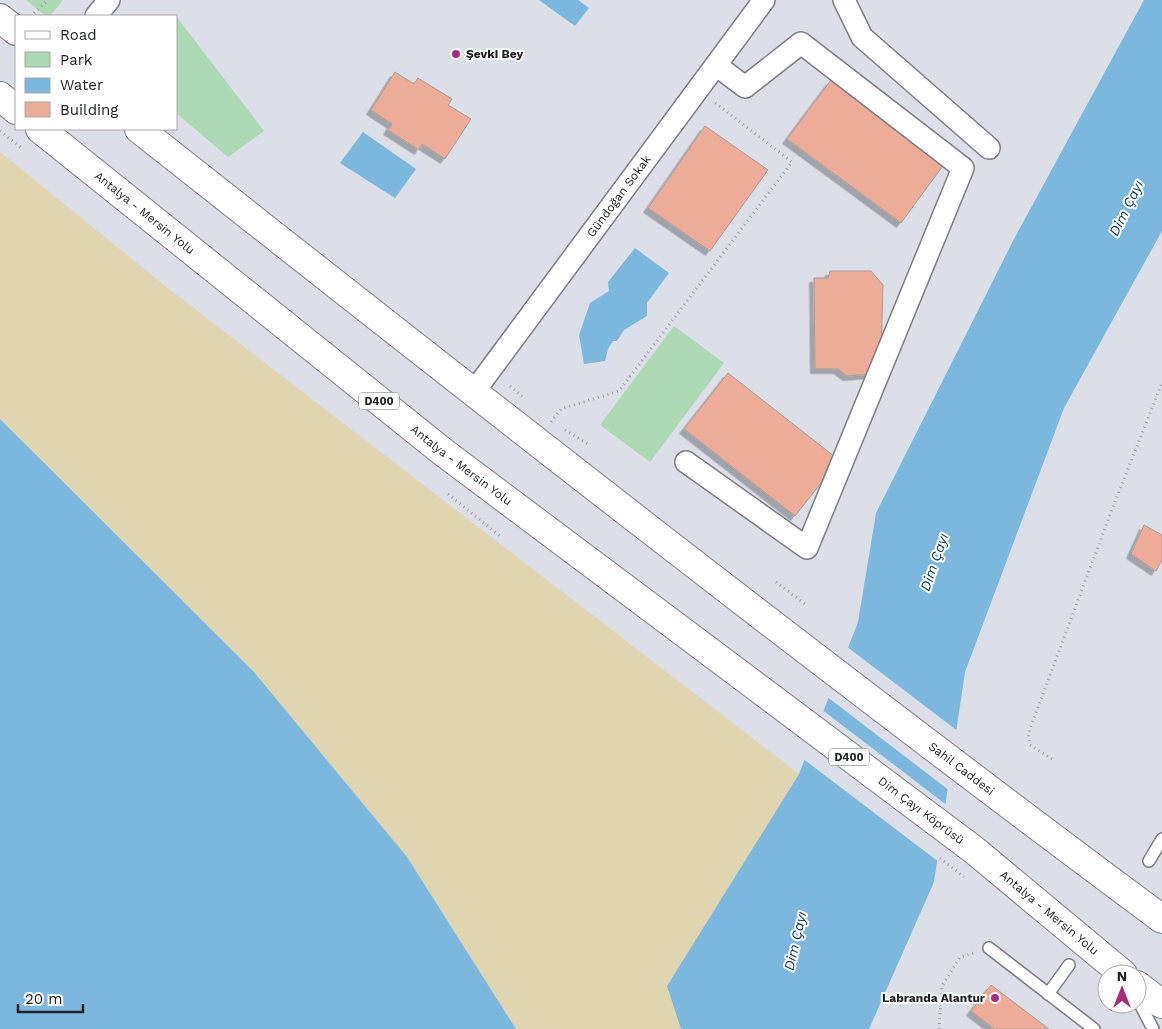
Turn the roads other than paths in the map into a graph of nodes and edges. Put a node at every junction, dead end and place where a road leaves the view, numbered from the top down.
1 (109, 0) edge
2 (764, 0) edge
3 (844, 0) edge
4 (97, 15) edge
5 (0, 18) edge
6 (15, 19) edge
7 (716, 65) junction
8 (0, 96) edge
9 (15, 109) edge
10 (41, 130) edge
11 (140, 130) edge
12 (989, 148) dead end
13 (473, 392) junction
14 (686, 462) dead end
15 (724, 664) joint
16 (1162, 839) edge
17 (974, 850) joint
18 (1149, 861) dead end
19 (1162, 919) edge
20 (988, 948) road end
21 (1111, 964) edge
22 (1069, 965) dead end
23 (1147, 993) edge
24 (1048, 994) junction
25 (1162, 1004) edge
26 (1145, 1014) edge
27 (1094, 1029) edge
28 (1153, 1029) edge

1 - 4 street
2 - 7 street, Gündoğan Sokak
3 - 12 street
5 - 6 highway
7 - 13 street, Gündoğan Sokak
7 - 14 street
8 - 9 highway
10 - 15 highway, Antalya - Mersin Yolu / D400
11 - 13 highway
13 - 19 highway, Sahil Caddesi
15 - 17 highway, Dim Çayı Köprüsü / D400
16 - 18 lane
17 - 21 highway, Antalya - Mersin Yolu / D400
20 - 24 lane
22 - 24 lane
23 - 25 highway
24 - 27 lane
26 - 28 lane

